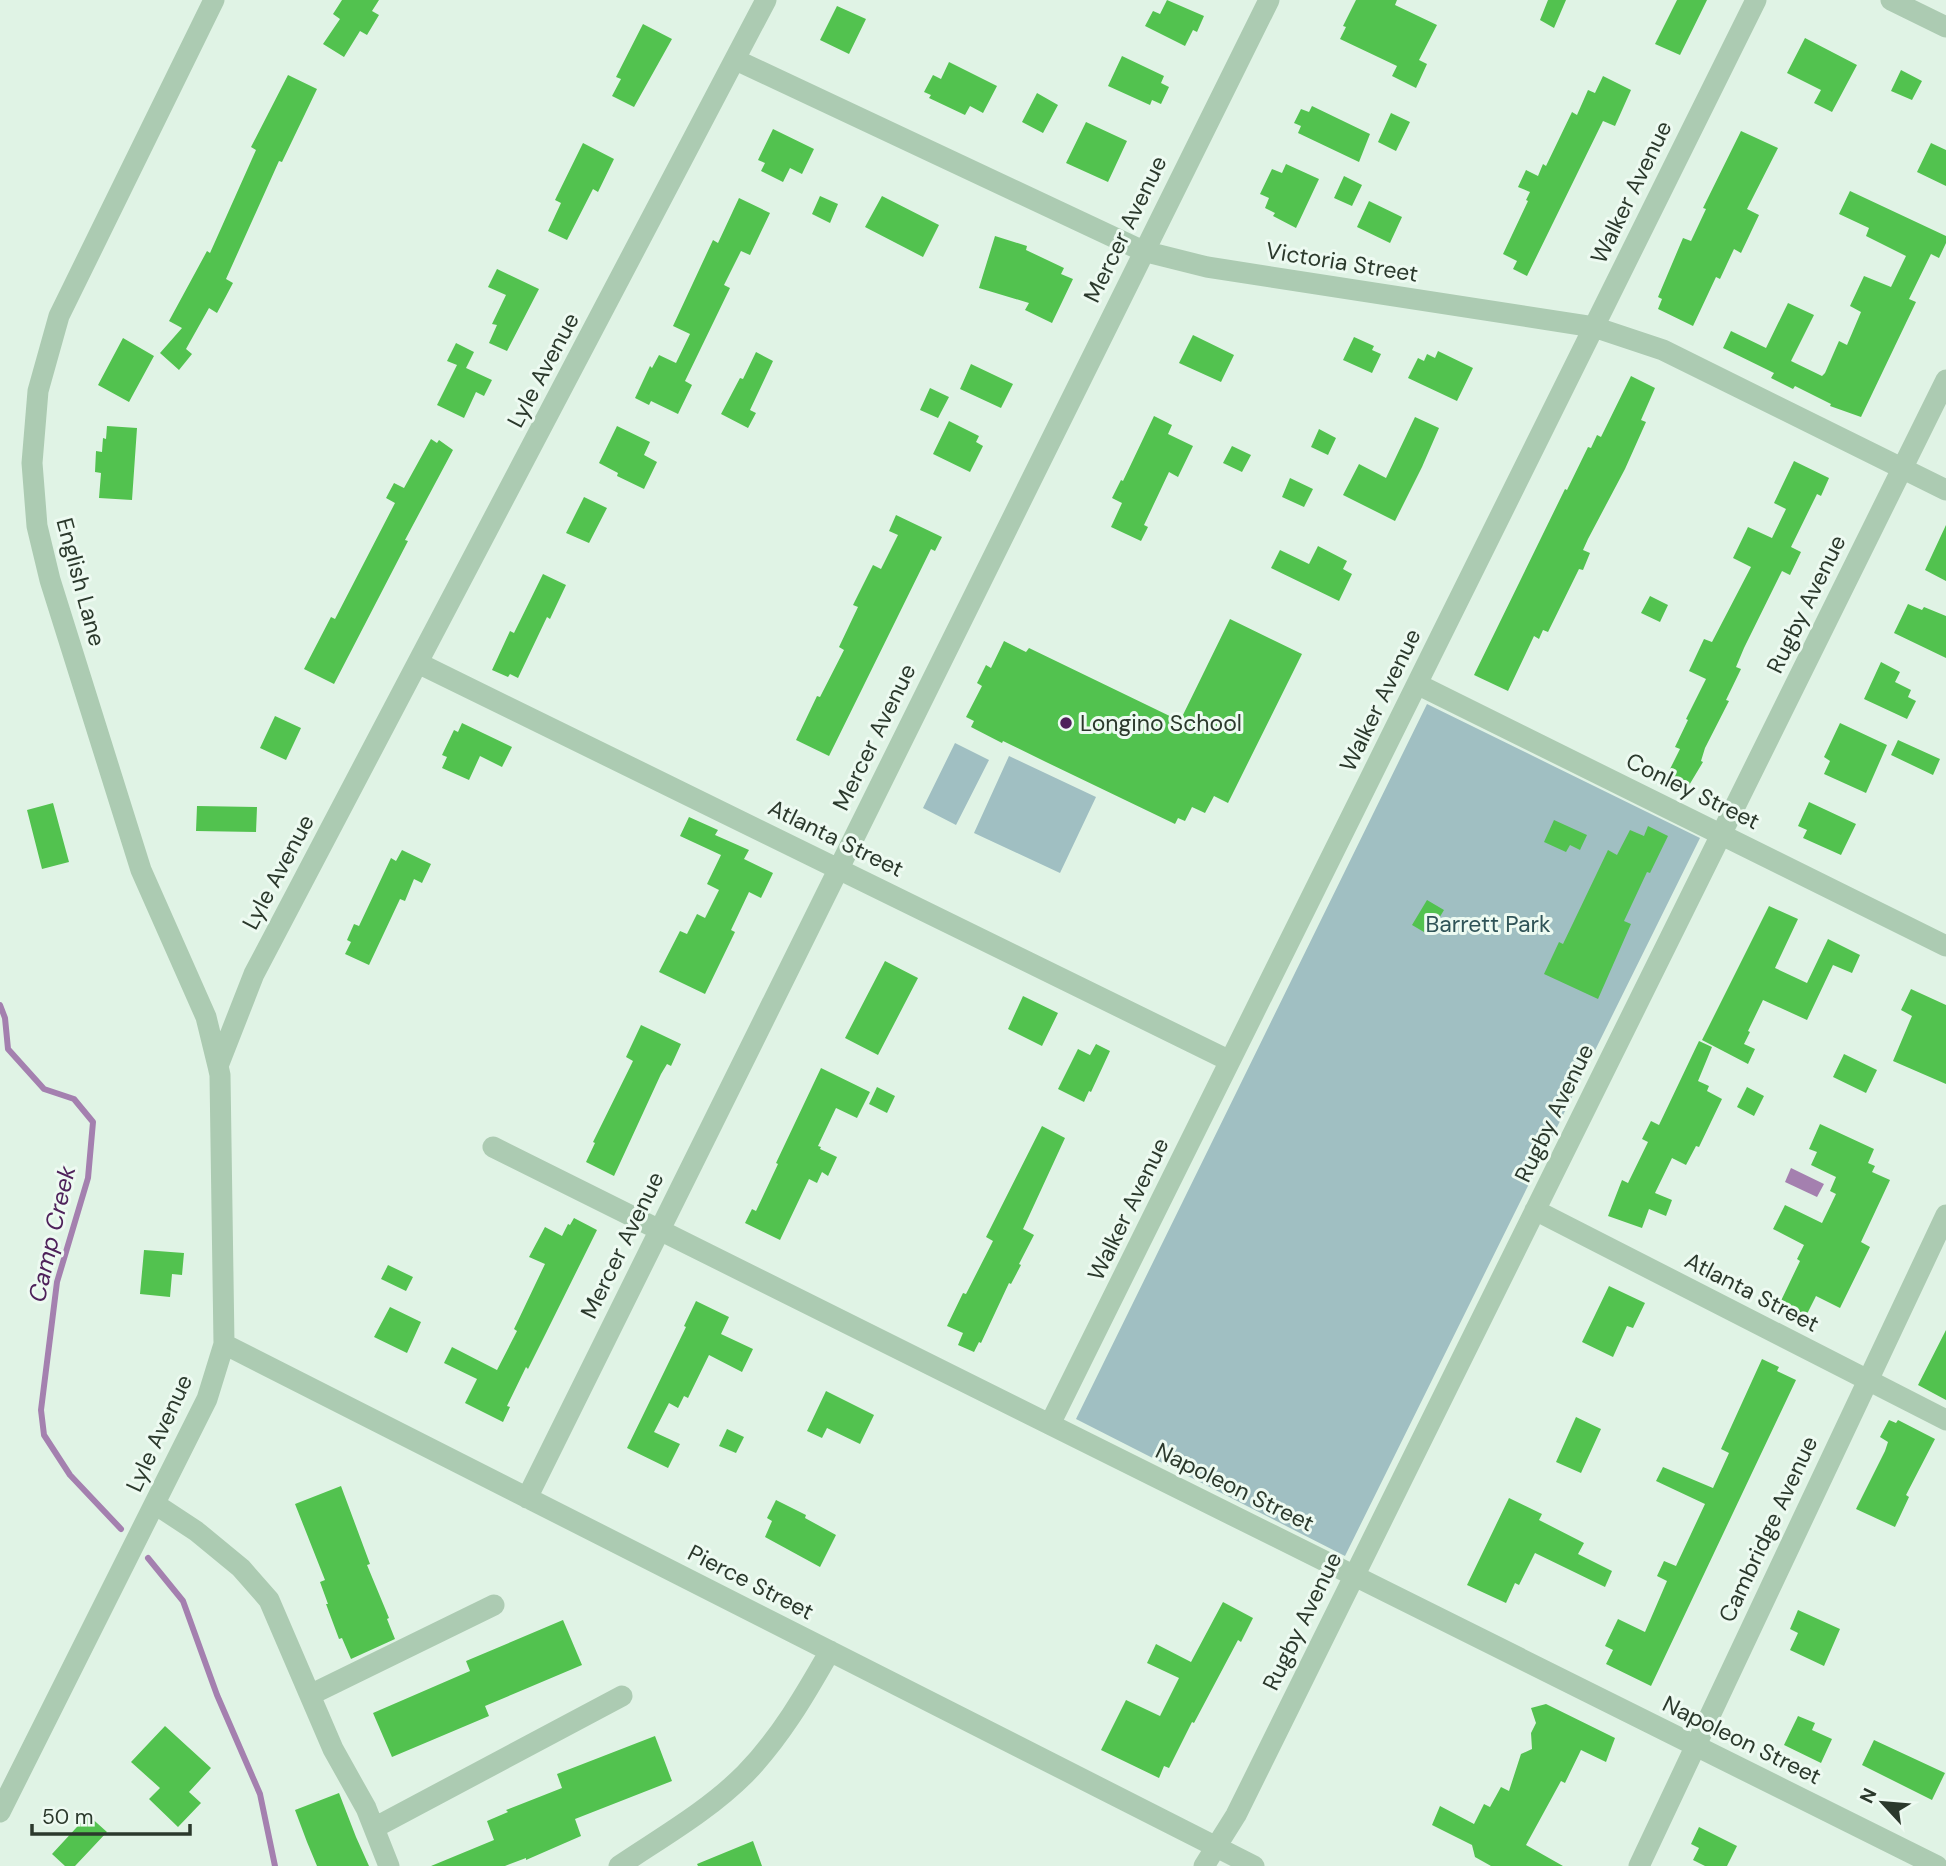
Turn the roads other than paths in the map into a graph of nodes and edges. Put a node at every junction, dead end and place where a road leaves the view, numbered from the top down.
1 (215, 0) edge
2 (766, 0) edge
3 (1269, 0) edge
4 (1756, 0) edge
5 (1891, 0) edge
6 (1946, 27) edge
7 (736, 60) junction
8 (1143, 251) junction
9 (1594, 327) junction
10 (1946, 380) edge
11 (1902, 468) junction
12 (1946, 490) edge
13 (418, 663) junction
14 (1417, 684) junction
15 (1721, 834) junction
16 (838, 868) junction
17 (1946, 946) edge
18 (1230, 1061) junction
19 (218, 1066) junction
20 (493, 1147) dead end
21 (1535, 1210) junction
22 (1946, 1215) edge
23 (659, 1231) junction
24 (224, 1344) junction
25 (1868, 1380) junction
26 (1946, 1420) edge
27 (1051, 1424) junction
28 (527, 1498) junction
29 (155, 1504) junction
30 (1354, 1576) junction
31 (494, 1605) dead end
32 (830, 1651) junction
33 (310, 1695) junction
34 (622, 1696) dead end
35 (1695, 1745) junction
36 (0, 1812) edge
37 (374, 1828) junction
38 (1217, 1847) junction
39 (389, 1866) edge
40 (619, 1866) edge
41 (1205, 1866) edge
42 (1254, 1866) edge
43 (1639, 1866) edge
44 (1937, 1866) edge

1 - 19 street, English Lane
2 - 7 street, Lyle Avenue
3 - 8 street, Mercer Avenue
4 - 9 street, Walker Avenue
5 - 6 street
7 - 8 street, Victoria Street
7 - 13 street, Lyle Avenue
8 - 9 street, Victoria Street
8 - 16 street, Mercer Avenue
9 - 11 street, Victoria Street
9 - 14 street, Walker Avenue
10 - 11 street, Rugby Avenue
11 - 12 street, Victoria Street
11 - 15 street, Rugby Avenue
13 - 16 street, Atlanta Street
13 - 19 street, Lyle Avenue
14 - 15 street, Conley Street
14 - 18 street, Walker Avenue
15 - 17 street, Conley Street
15 - 21 street, Rugby Avenue
16 - 18 street, Atlanta Street
16 - 23 street, Mercer Avenue
18 - 27 street, Walker Avenue
19 - 24 street, Lyle Avenue
20 - 23 street, Napoleon Street
21 - 25 street, Atlanta Street
21 - 30 street, Rugby Avenue
22 - 25 street, Cambridge Avenue
23 - 27 street, Napoleon Street
23 - 28 street, Mercer Avenue
24 - 28 street, Pierce Street
24 - 29 street, Lyle Avenue
25 - 26 street, Atlanta Street
25 - 35 street, Cambridge Avenue
27 - 30 street, Napoleon Street
28 - 32 street, Pierce Street
29 - 33 street
29 - 36 street, Lyle Avenue
30 - 35 street, Napoleon Street
30 - 38 street, Rugby Avenue
31 - 33 street
32 - 38 street, Pierce Street
32 - 40 street
33 - 37 street
34 - 37 street
35 - 43 street, Cambridge Avenue
35 - 44 street, Napoleon Street
37 - 39 street
38 - 41 street, Rugby Avenue
38 - 42 street, Pierce Street

